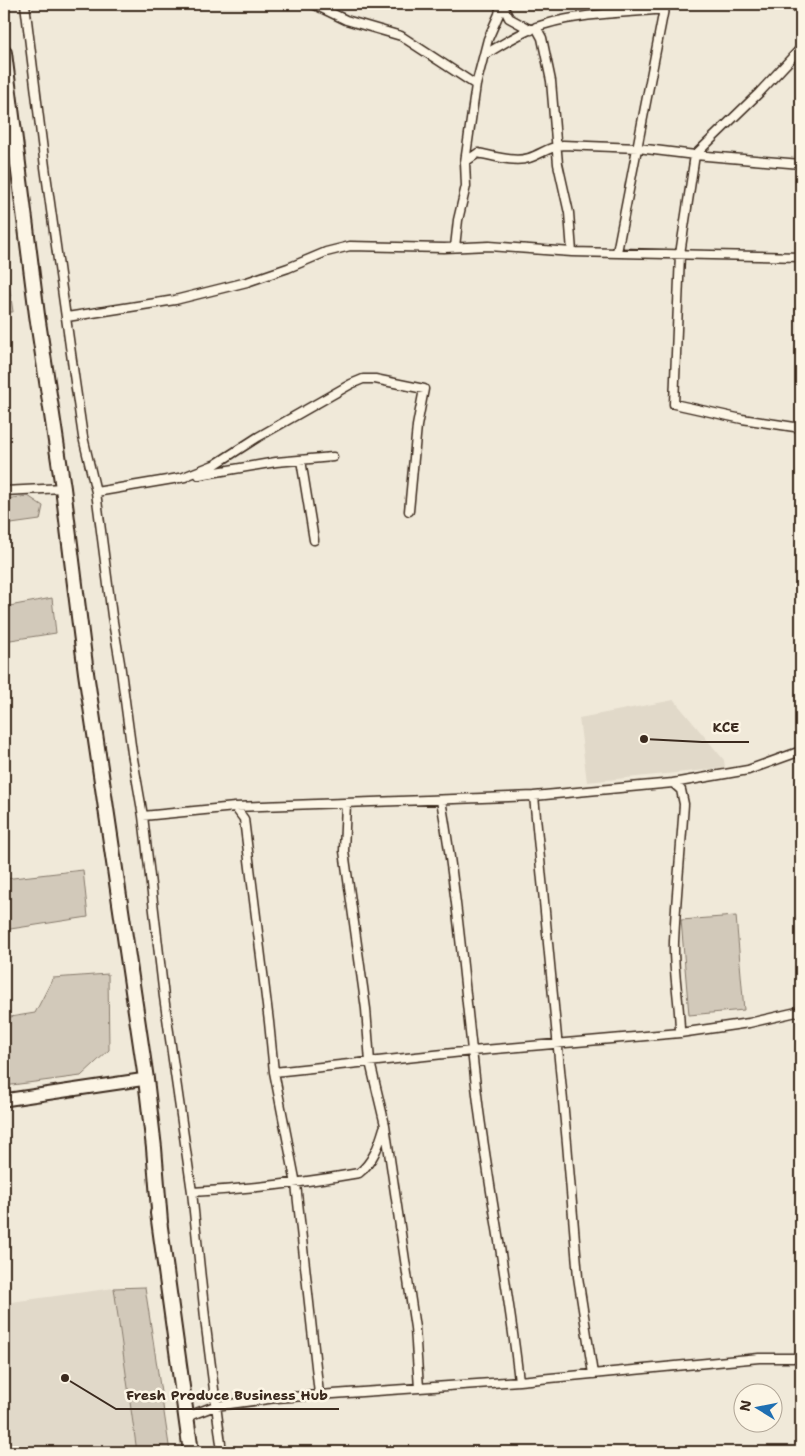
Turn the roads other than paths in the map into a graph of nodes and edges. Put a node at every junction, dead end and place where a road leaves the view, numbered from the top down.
1 (25, 4) edge
2 (313, 4) edge
3 (502, 4) edge
4 (794, 4) edge
5 (665, 6) edge
6 (801, 12) edge
7 (533, 28) junction
8 (801, 48) edge
9 (4, 53) edge
10 (484, 55) junction
11 (476, 84) junction
12 (557, 146) junction
13 (638, 148) junction
14 (695, 156) junction
15 (465, 162) junction
16 (801, 164) edge
17 (455, 247) junction
18 (572, 252) junction
19 (617, 252) junction
20 (680, 254) junction
21 (801, 257) edge
22 (67, 317) junction
23 (801, 428) edge
24 (333, 457) dead end
25 (301, 460) junction
26 (181, 478) junction
27 (63, 488) junction
28 (4, 491) edge
29 (96, 492) junction
30 (409, 511) dead end
31 (314, 540) dead end
32 (801, 750) edge
33 (674, 783) junction
34 (534, 796) junction
35 (441, 800) junction
36 (346, 803) junction
37 (236, 808) junction
38 (143, 816) junction
39 (801, 1011) edge
40 (680, 1033) junction
41 (557, 1044) junction
42 (472, 1051) junction
43 (370, 1062) junction
44 (274, 1072) junction
45 (142, 1079) junction
46 (4, 1100) edge
47 (385, 1125) junction
48 (296, 1184) junction
49 (192, 1192) junction
50 (801, 1358) edge
51 (592, 1374) junction
52 (519, 1381) junction
53 (419, 1388) junction
54 (319, 1394) junction
55 (215, 1406) junction
56 (186, 1417) junction
57 (191, 1452) edge
58 (222, 1452) edge

1 - 22 street
2 - 11 street
3 - 7 street
3 - 10 street
4 - 6 street
5 - 7 street
5 - 13 street
7 - 10 street
7 - 12 street
8 - 14 street
9 - 27 highway
10 - 11 street
11 - 15 street
12 - 13 street
12 - 15 street
12 - 18 street
13 - 14 street
13 - 19 street
14 - 16 street
14 - 20 street
15 - 17 street
17 - 18 street
17 - 22 street
18 - 19 street
19 - 20 street
20 - 21 street
20 - 23 street
22 - 29 street
24 - 25 street
25 - 26 street
25 - 31 street
26 - 29 street
26 - 30 street
27 - 28 street
27 - 45 highway
29 - 38 street
32 - 33 street
33 - 34 street
33 - 40 street
34 - 35 street
34 - 41 street
35 - 36 street
35 - 42 street
36 - 37 street
36 - 43 street
37 - 38 street
37 - 44 street
38 - 49 street
39 - 40 street
40 - 41 street
41 - 42 street
41 - 51 street
42 - 43 street
42 - 52 street
43 - 44 street
43 - 47 street
44 - 48 street
45 - 46 street
45 - 56 highway
47 - 48 street
47 - 53 street
48 - 49 street
48 - 54 street
49 - 55 street
50 - 51 street
51 - 52 street
52 - 53 street
53 - 54 street
54 - 55 street
55 - 56 street
55 - 58 street
56 - 57 highway

